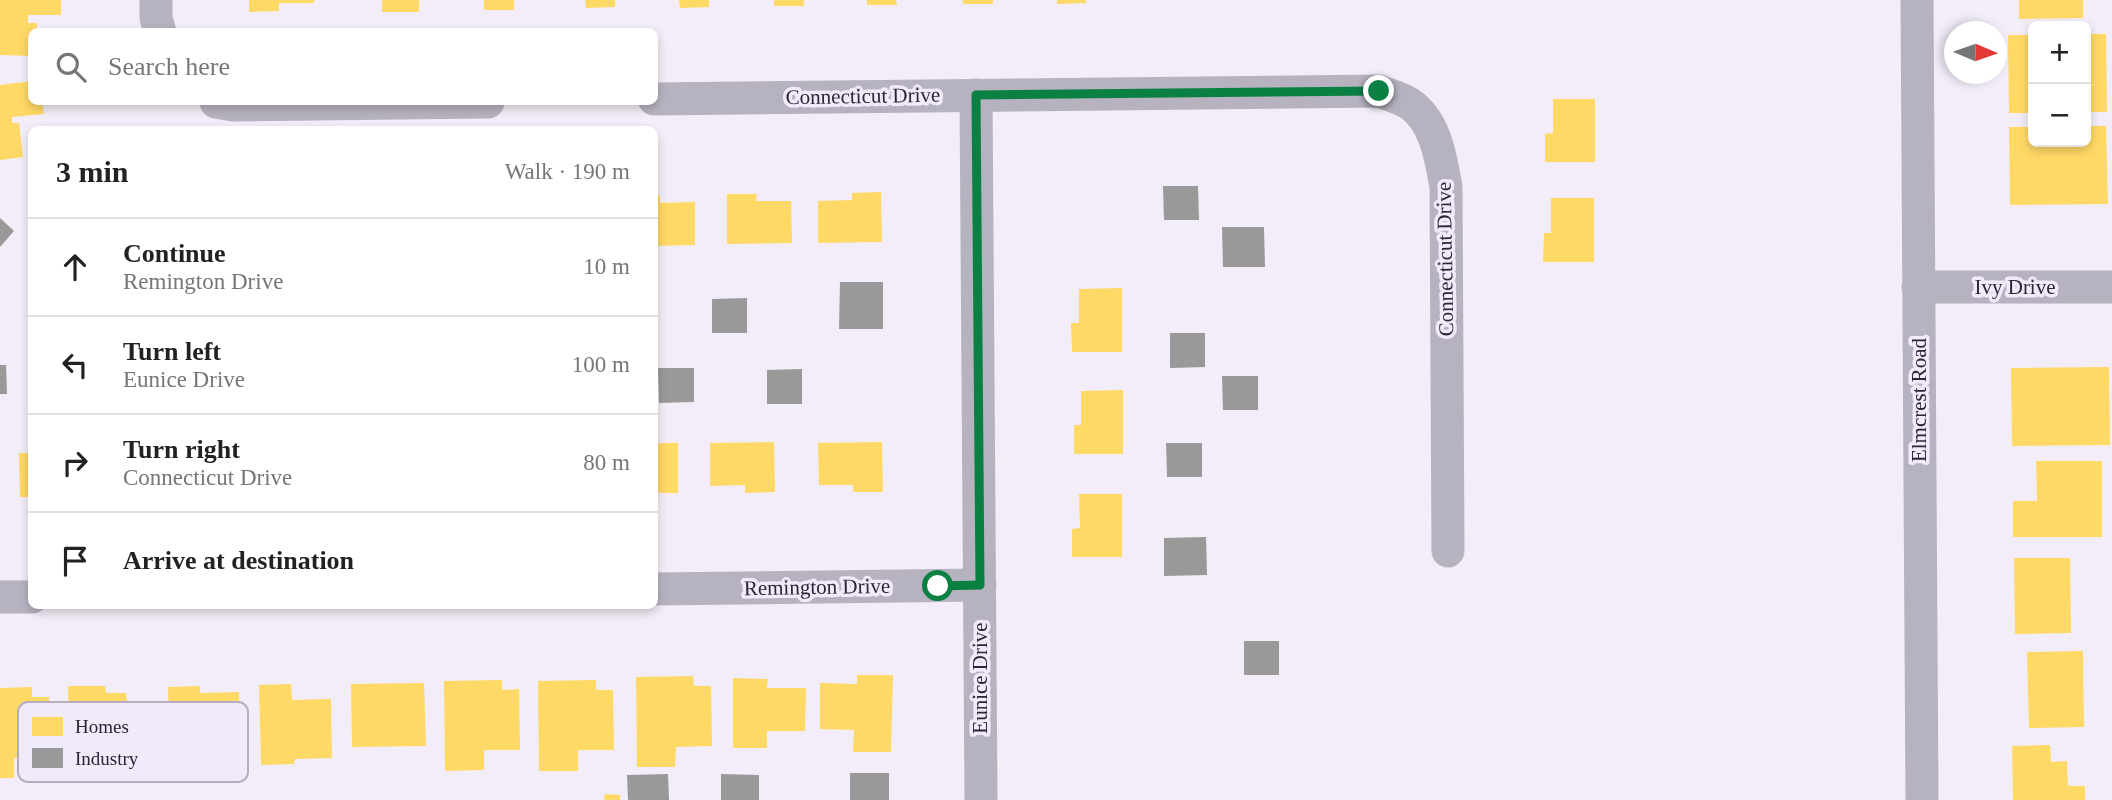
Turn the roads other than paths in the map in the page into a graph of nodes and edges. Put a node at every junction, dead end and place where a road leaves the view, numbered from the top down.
1 (156, 0) edge
2 (1917, 0) edge
3 (159, 28) edge
4 (976, 95) junction
5 (658, 99) edge
6 (1918, 287) junction
7 (2112, 287) edge
8 (1448, 551) dead end
9 (980, 585) junction
10 (658, 589) edge
11 (0, 597) edge
12 (28, 597) edge
13 (981, 800) edge
14 (1923, 800) edge

1 - 3 street
2 - 6 street, Elmcrest Road
4 - 5 street, Connecticut Drive
4 - 8 street, Connecticut Drive
4 - 9 street, Eunice Drive
6 - 7 street, Ivy Drive
6 - 14 street, Elmcrest Road
9 - 10 street, Remington Drive
9 - 13 street, Eunice Drive
11 - 12 street

